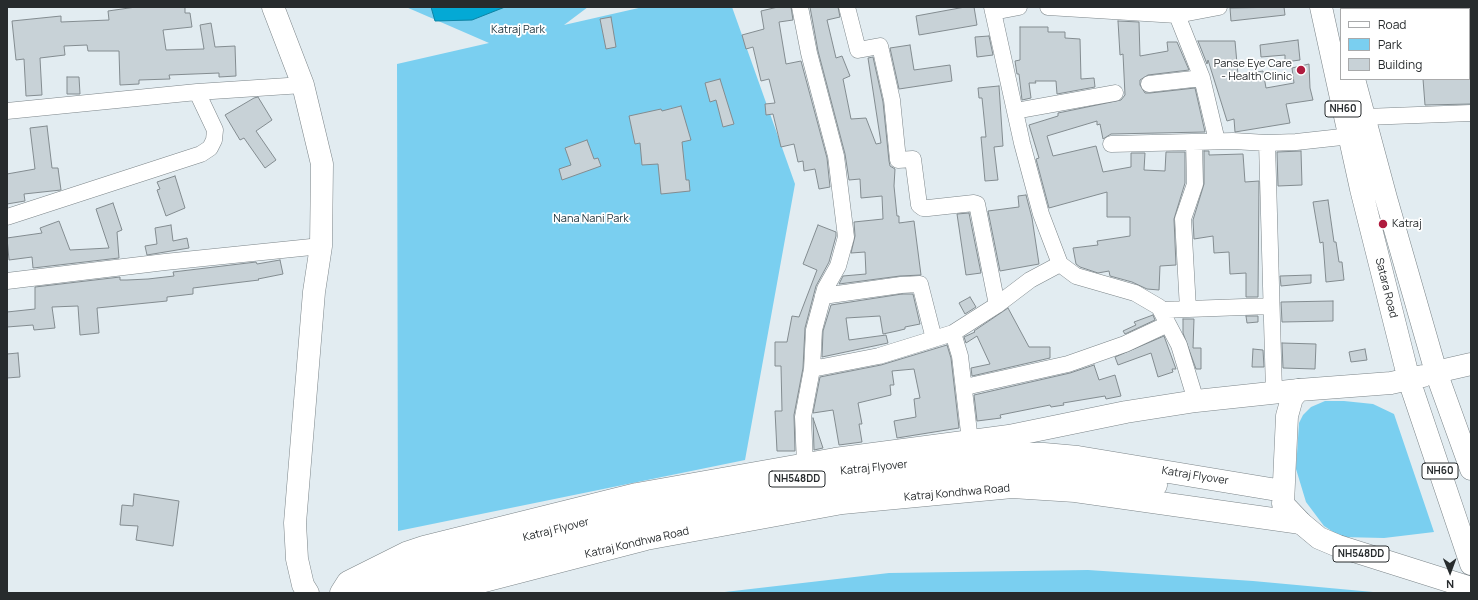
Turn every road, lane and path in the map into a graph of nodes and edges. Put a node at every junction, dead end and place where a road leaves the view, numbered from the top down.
1 (273, 7) edge
2 (800, 7) edge
3 (846, 7) edge
4 (1019, 7) edge
5 (1048, 7) edge
6 (1219, 7) edge
7 (1321, 7) edge
8 (1335, 7) edge
9 (993, 9) edge
10 (1131, 9) edge
11 (1177, 15) junction
12 (1340, 26) edge
13 (1340, 65) edge
14 (1202, 78) junction
15 (1345, 80) edge
16 (1354, 80) edge
17 (1149, 84) dead end
18 (303, 86) junction
19 (197, 92) junction
20 (1115, 93) dead end
21 (7, 111) edge
22 (1015, 111) junction
23 (1471, 113) edge
24 (1361, 130) junction
25 (1216, 141) junction
26 (1194, 142) junction
27 (1267, 143) junction
28 (1111, 144) dead end
29 (7, 217) edge
30 (321, 246) junction
31 (1060, 264) junction
32 (7, 281) edge
33 (823, 296) junction
34 (997, 305) junction
35 (1271, 306) junction
36 (1188, 310) junction
37 (1165, 317) junction
38 (953, 333) junction
39 (934, 339) junction
40 (1471, 364) edge
41 (812, 369) junction
42 (1436, 372) junction
43 (1409, 380) junction
44 (965, 387) junction
45 (1299, 390) junction
46 (1274, 392) junction
47 (1196, 401) junction
48 (970, 442) junction
49 (805, 464) junction
50 (1471, 469) edge
51 (1246, 492) junction
52 (1283, 497) junction
53 (1301, 523) junction
54 (1471, 562) edge
55 (1471, 588) edge
56 (308, 593) edge
57 (341, 593) edge
58 (358, 593) edge
59 (398, 593) edge
60 (438, 593) edge

1 - 18 main road
2 - 33 street
3 - 34 street
4 - 9 street
5 - 10 street
6 - 11 street
7 - 13 main road, Satara Road / NH60
8 - 12 main road
9 - 22 street
10 - 11 street
11 - 14 street
14 - 17 street
14 - 25 street
15 - 24 main road, Satara Road / NH60
16 - 24 main road, NH60
18 - 19 street
18 - 30 main road
19 - 21 street
19 - 29 street
20 - 22 street
22 - 31 street
23 - 24 street
24 - 27 street
24 - 42 main road, NH60
24 - 43 main road, Satara Road / NH60
25 - 26 street
25 - 27 street
26 - 28 street
26 - 36 street
27 - 35 street
30 - 32 street
30 - 56 main road
31 - 34 street
31 - 37 street
33 - 39 street
33 - 41 street
34 - 38 street
35 - 36 street
35 - 46 street
36 - 37 street
37 - 44 street
37 - 47 street
38 - 39 street
38 - 44 street
39 - 41 street
40 - 42 main road
41 - 49 street
42 - 43 main road
42 - 50 main road, NH60
43 - 45 main road
43 - 54 main road, Satara Road / NH60
44 - 48 street
45 - 46 main road
45 - 52 main road
46 - 47 main road
47 - 48 main road
48 - 49 main road
49 - 57 main road
51 - 52 main road, Katraj Flyover / NH548DD
51 - 58 main road, Katraj Flyover / NH548DD
51 - 59 main road, Katraj Flyover / NH548DD
52 - 53 main road, NH548DD
53 - 55 main road, NH548DD
53 - 60 main road, Katraj Kondhwa Road

